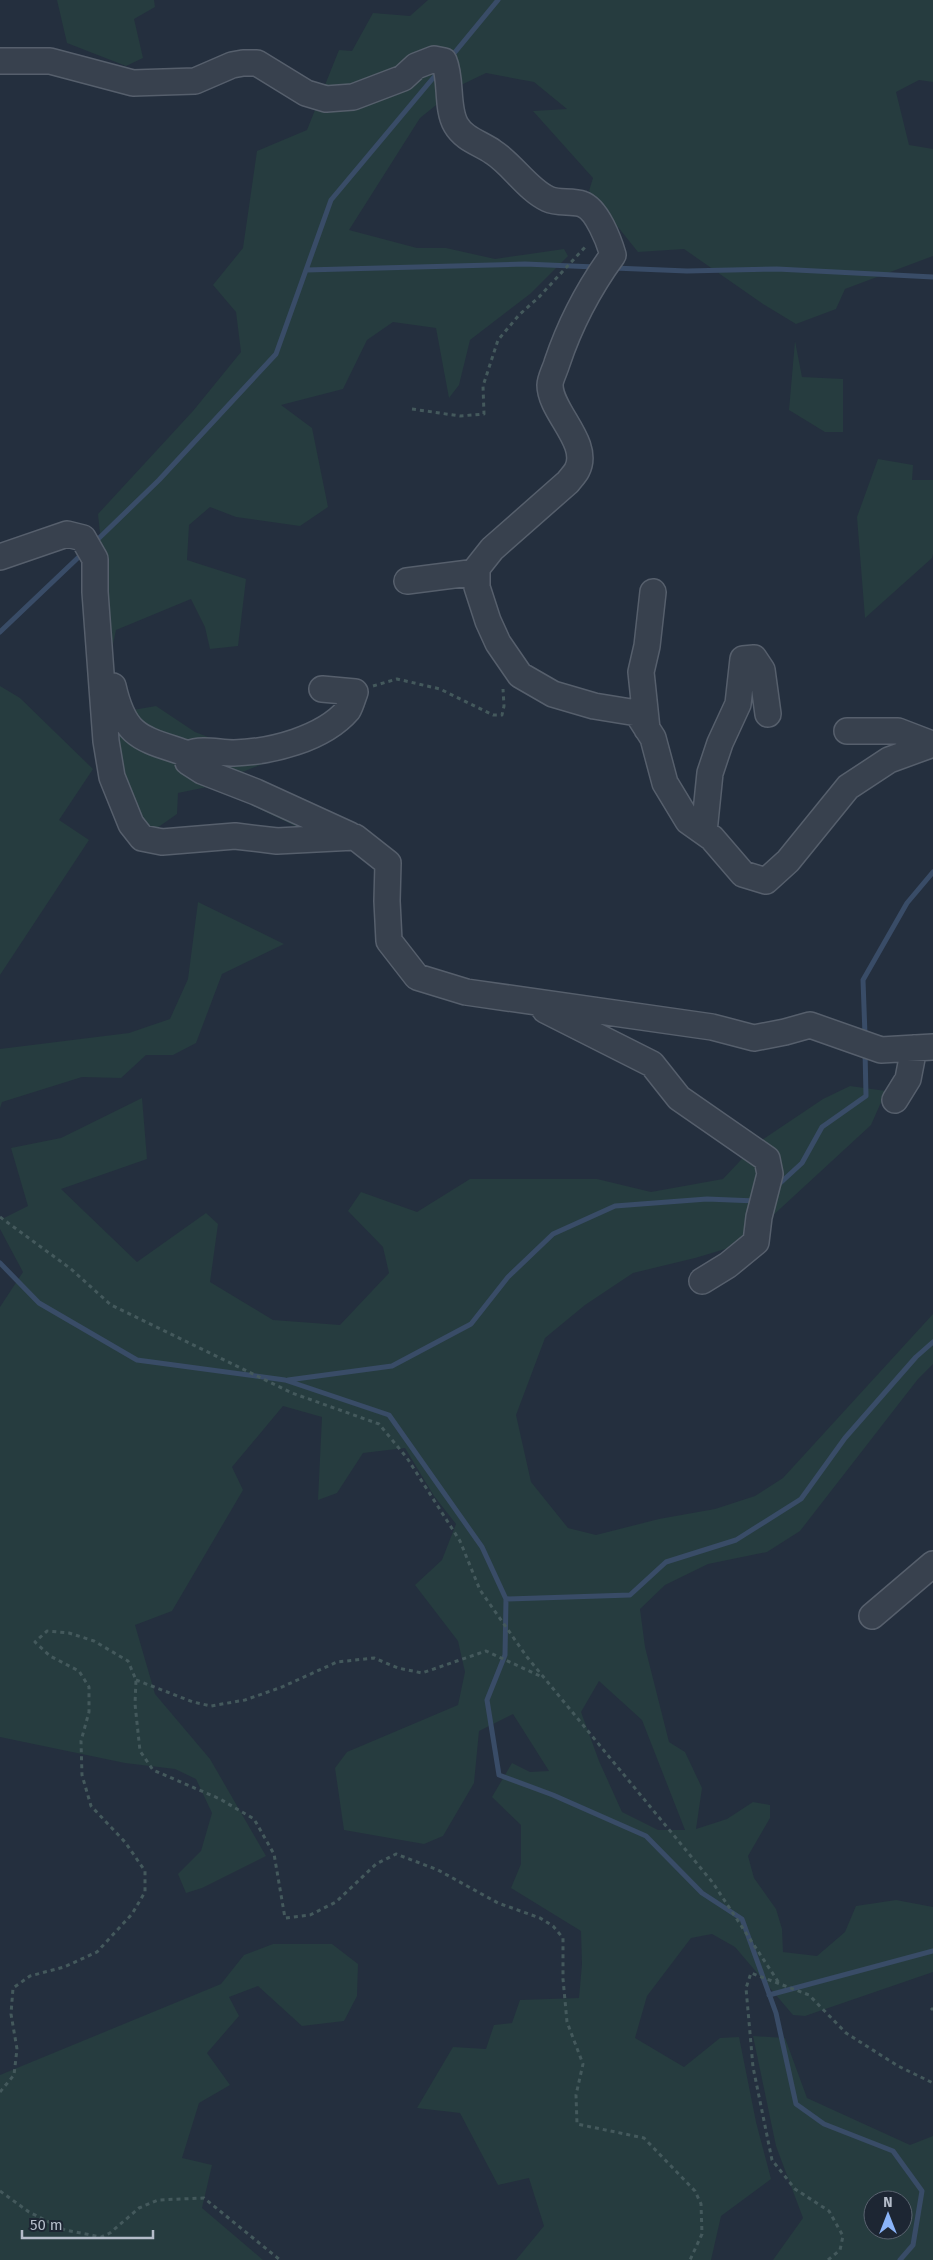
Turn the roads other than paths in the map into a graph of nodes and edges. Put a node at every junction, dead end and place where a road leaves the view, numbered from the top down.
1 (0, 61) edge
2 (0, 557) edge
3 (477, 572) junction
4 (408, 581) dead end
5 (653, 592) dead end
6 (101, 668) junction
7 (322, 689) dead end
8 (768, 714) dead end
9 (647, 729) junction
10 (847, 731) dead end
11 (933, 744) edge
12 (188, 754) junction
13 (704, 832) junction
14 (354, 837) junction
15 (525, 1000) junction
16 (923, 1047) edge
17 (895, 1100) dead end
18 (702, 1281) dead end
19 (933, 1564) edge
20 (872, 1616) dead end

1 - 3 street
2 - 6 street
3 - 4 street
3 - 9 street
5 - 9 street
6 - 12 street
6 - 14 street
7 - 12 street
8 - 13 street
9 - 13 street
10 - 11 street
11 - 13 street
12 - 14 street
14 - 15 street
15 - 16 street
15 - 18 street
16 - 17 street
19 - 20 street

